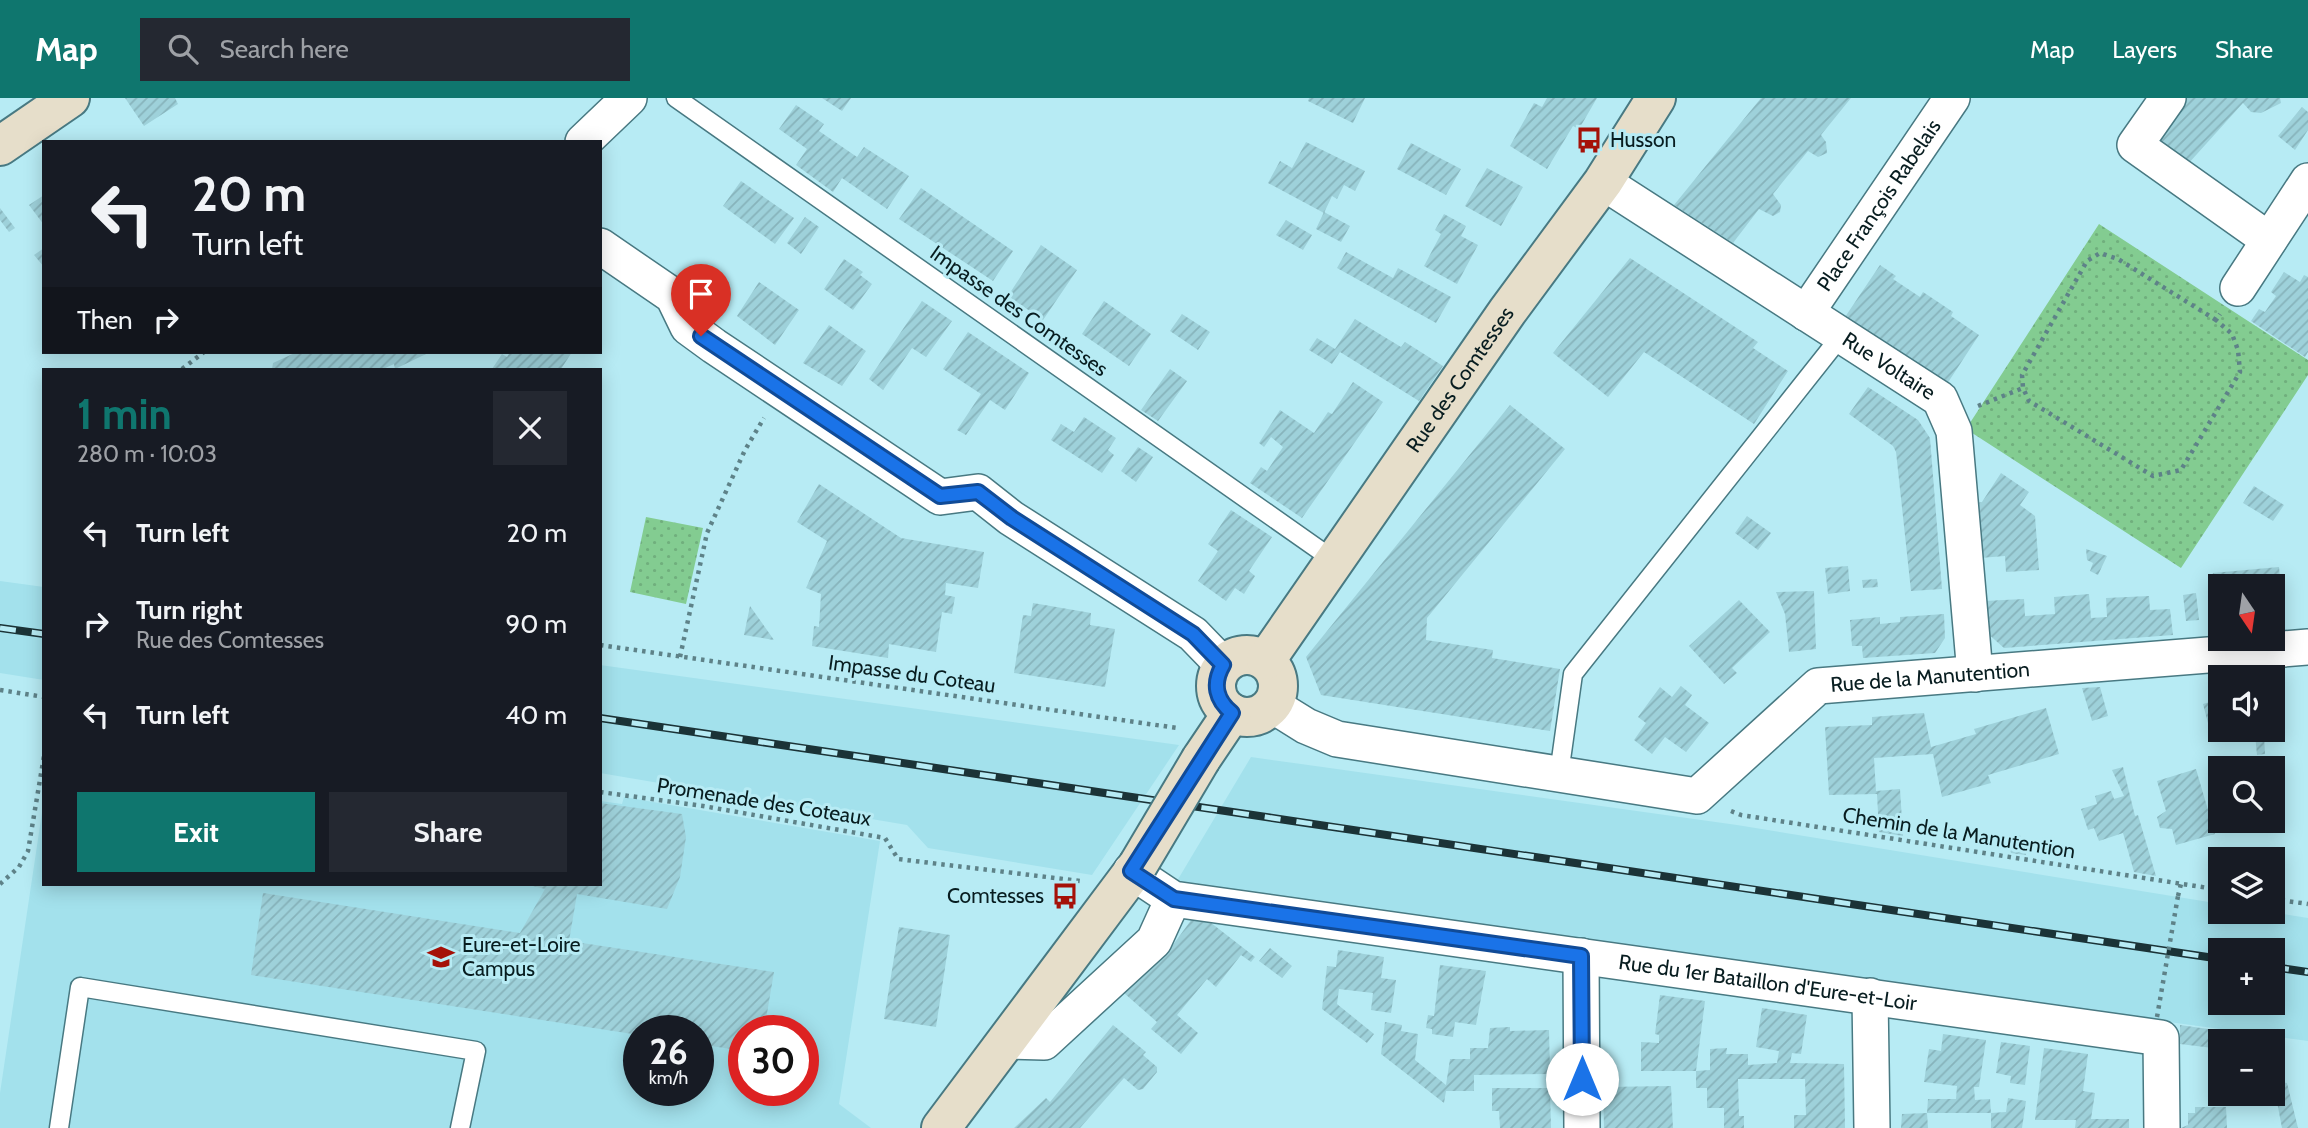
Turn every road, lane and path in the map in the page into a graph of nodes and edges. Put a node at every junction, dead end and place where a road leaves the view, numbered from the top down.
1 (69, 98) edge
2 (629, 98) edge
3 (676, 98) edge
4 (1656, 98) edge
5 (1952, 98) edge
6 (2168, 98) edge
7 (585, 140) edge
8 (0, 146) edge
9 (2308, 181) edge
10 (1602, 182) junction
11 (2269, 240) junction
12 (602, 247) edge
13 (2238, 288) joint
14 (1806, 313) junction
15 (2216, 320) junction
16 (1841, 336) junction
17 (201, 354) edge
18 (183, 368) edge
19 (2023, 388) junction
20 (781, 391) junction
21 (1948, 419) junction
22 (1335, 561) junction
23 (602, 645) edge
24 (2308, 648) edge
25 (680, 657) junction
26 (1266, 660) junction
27 (1223, 665) junction
28 (1975, 674) junction
29 (0, 690) edge
30 (42, 697) edge
31 (1272, 705) junction
32 (1218, 736) junction
33 (42, 768) edge
34 (1559, 774) junction
35 (602, 792) edge
36 (1696, 796) junction
37 (1129, 876) junction
38 (0, 884) edge
39 (2181, 884) junction
40 (2208, 888) edge
41 (1174, 899) junction
42 (2285, 901) edge
43 (2308, 904) edge
44 (1581, 956) junction
45 (1870, 996) junction
46 (2159, 1027) junction
47 (1007, 1041) junction
48 (59, 1128) edge
49 (460, 1128) edge
50 (941, 1128) edge
51 (1583, 1128) edge
52 (1872, 1128) edge
53 (2162, 1128) edge

1 - 8 street
2 - 7 street
3 - 22 lane, Impasse des Comtesses
4 - 10 street, Rue des Comtesses
5 - 14 street, Place François Rabelais
6 - 11 street
9 - 11 street
10 - 14 street, Rue Voltaire
10 - 22 street, Rue des Comtesses
11 - 13 street
12 - 20 street
13 - 15 path
14 - 16 street, Rue Voltaire
15 - 19 path
15 - 19 path
16 - 21 street, Rue Voltaire
16 - 34 lane
17 - 18 path
19 - 21 path
20 - 25 path
20 - 27 street
21 - 28 street, Rue Voltaire
22 - 26 street, Rue des Comtesses
23 - 25 path, Impasse du Coteau
24 - 28 street, Rue de la Manutention
25 - 32 path, Impasse du Coteau
26 - 27 street
26 - 31 street
27 - 32 street
28 - 36 street, Rue de la Manutention
29 - 30 path
31 - 32 street
31 - 34 street
32 - 37 street, bridge
33 - 38 path
34 - 36 street
35 - 37 path, Promenade des Coteaux
36 - 39 path, Chemin de la Manutention
37 - 41 street, Rue du 1er Bataillon d'Eure-et-Loir
37 - 47 street
39 - 40 path, Chemin de la Manutention
39 - 46 path, bridge
41 - 44 street, Rue du 1er Bataillon d'Eure-et-Loir
41 - 47 street
42 - 43 path
44 - 45 street, Rue du 1er Bataillon d'Eure-et-Loir
44 - 51 street
45 - 46 street, Rue du 1er Bataillon d'Eure-et-Loir
45 - 52 street
46 - 53 street
47 - 50 street
48 - 49 lane

